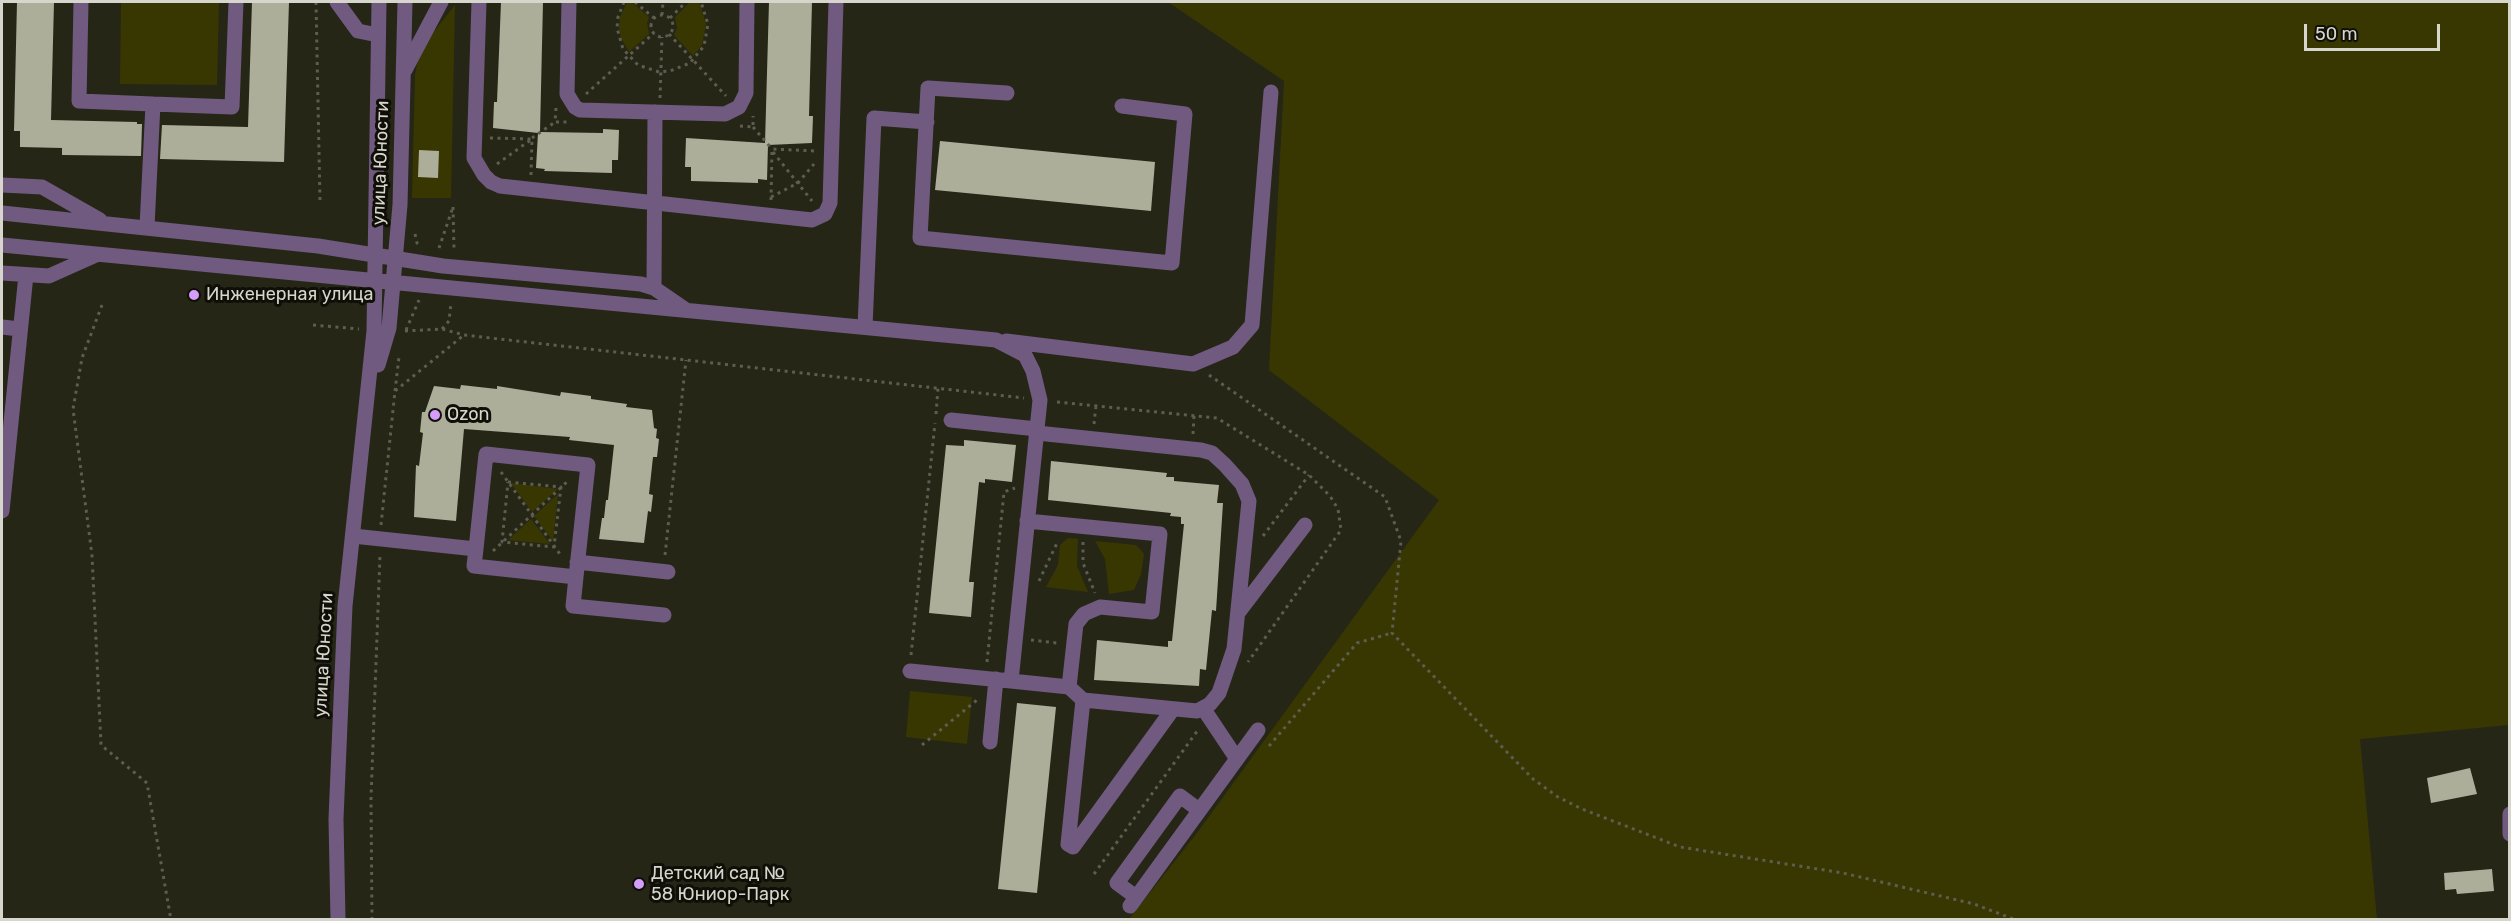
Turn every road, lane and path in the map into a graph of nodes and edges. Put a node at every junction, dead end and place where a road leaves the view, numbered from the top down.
1 (81, 2) edge
2 (236, 2) edge
3 (316, 2) edge
4 (337, 2) edge
5 (379, 2) edge
6 (405, 2) edge
7 (441, 2) edge
8 (479, 2) edge
9 (569, 2) edge
10 (624, 2) edge
11 (635, 2) edge
12 (663, 2) edge
13 (686, 2) edge
14 (701, 2) edge
15 (747, 2) edge
16 (836, 2) edge
17 (662, 15) junction
18 (654, 18) junction
19 (670, 18) junction
20 (654, 33) junction
21 (669, 34) junction
22 (378, 35) junction
23 (662, 37) junction
24 (628, 56) junction
25 (693, 60) junction
26 (403, 72) junction
27 (661, 72) junction
28 (1271, 92) dead end
29 (1007, 93) dead end
30 (153, 104) junction
31 (573, 105) junction
32 (1122, 106) dead end
33 (736, 108) junction
34 (657, 112) junction
35 (927, 122) junction
36 (483, 137) dead end
37 (532, 139) junction
38 (772, 150) junction
39 (478, 167) junction
40 (531, 180) dead end
41 (798, 183) junction
42 (2, 185) edge
43 (771, 197) junction
44 (320, 202) dead end
45 (655, 203) junction
46 (771, 206) dead end
47 (2, 213) edge
48 (824, 215) junction
49 (105, 223) junction
50 (415, 225) dead end
51 (147, 227) junction
52 (2, 245) edge
53 (422, 246) dead end
54 (433, 247) dead end
55 (465, 250) dead end
56 (99, 254) junction
57 (374, 255) junction
58 (395, 258) junction
59 (2, 273) edge
60 (26, 275) junction
61 (374, 280) junction
62 (393, 282) junction
63 (654, 288) junction
64 (419, 299) dead end
65 (452, 301) dead end
66 (102, 305) dead end
67 (688, 312) junction
68 (313, 325) dead end
69 (2, 327) edge
70 (865, 327) junction
71 (19, 328) junction
72 (442, 328) junction
73 (394, 333) junction
74 (464, 335) junction
75 (996, 340) junction
76 (400, 351) dead end
77 (1193, 364) junction
78 (938, 388) junction
79 (395, 391) junction
80 (1040, 400) junction
81 (951, 420) dead end
82 (1037, 431) junction
83 (488, 454) junction
84 (586, 465) junction
85 (1309, 475) dead end
86 (508, 482) junction
87 (561, 489) junction
88 (1004, 492) dead end
89 (2, 511) edge
90 (532, 515) junction
91 (1028, 521) junction
92 (1066, 525) junction
93 (1305, 525) dead end
94 (1086, 527) junction
95 (381, 528) dead end
96 (353, 536) junction
97 (503, 542) junction
98 (554, 546) junction
99 (476, 549) junction
100 (380, 551) dead end
101 (1243, 563) junction
102 (476, 567) junction
103 (576, 572) junction
104 (668, 572) dead end
105 (1034, 589) dead end
106 (1096, 594) dead end
107 (1238, 614) junction
108 (664, 615) dead end
109 (1392, 633) junction
110 (1016, 639) junction
111 (1074, 645) junction
112 (910, 671) joint
113 (997, 681) junction
114 (1069, 687) junction
115 (1083, 700) junction
116 (1203, 708) junction
117 (1173, 709) junction
118 (1258, 730) dead end
119 (990, 742) dead end
120 (922, 745) dead end
121 (1263, 754) dead end
122 (1237, 759) junction
123 (1199, 810) junction
124 (2510, 814) edge
125 (2510, 834) edge
126 (171, 920) edge
127 (338, 920) edge
128 (372, 920) edge
129 (2016, 920) edge

1 - 30 street
2 - 30 street
3 - 44 path
4 - 22 street
5 - 22 street, улица Юности
6 - 26 street, улица Юности
7 - 26 street
8 - 39 street
9 - 31 street
10 - 24 path
11 - 18 path
12 - 17 path
13 - 19 path
14 - 25 path
15 - 33 street
16 - 48 street
17 - 18 path
17 - 19 path
18 - 20 path
19 - 21 path
20 - 23 path
20 - 24 path
21 - 23 path
21 - 25 path
22 - 57 street, улица Юности
23 - 27 path
24 - 27 path
24 - 31 path
25 - 27 path
25 - 33 path
26 - 58 street, улица Юности
27 - 34 path
28 - 77 street
29 - 35 street
30 - 51 street
31 - 34 street
31 - 37 path
32 - 35 street
33 - 34 street
33 - 38 path
34 - 45 street
35 - 70 street
36 - 37 path
37 - 39 path
37 - 40 path
38 - 41 path
38 - 41 path
38 - 43 path
39 - 45 street
41 - 43 path
41 - 48 path
42 - 49 street
43 - 46 path
45 - 48 street
45 - 63 street
47 - 49 street
49 - 51 street
50 - 53 path
51 - 57 street
52 - 56 street
54 - 55 path
56 - 60 street
56 - 61 street
57 - 58 street
57 - 61 street, улица Юности
58 - 62 street, улица Юности
58 - 63 street
59 - 60 street
60 - 71 street
61 - 62 street
61 - 73 street, улица Юности
62 - 67 street
62 - 73 street, улица Юности
63 - 67 street
64 - 73 path
65 - 72 path
66 - 126 path
67 - 70 street
68 - 73 path
69 - 71 street
70 - 75 street
71 - 89 street
72 - 73 path
72 - 74 path
73 - 96 street, улица Юности
74 - 78 path
74 - 79 path
75 - 77 street
75 - 80 street
76 - 79 path
77 - 109 path
78 - 80 path
78 - 112 path
79 - 95 path
80 - 82 street
81 - 82 street
82 - 91 street
82 - 101 street
83 - 84 street
83 - 86 path
83 - 99 street
84 - 87 path
84 - 103 street
85 - 101 path
86 - 87 path
86 - 90 path
86 - 97 path
87 - 90 path
87 - 98 path
88 - 113 path
90 - 97 path
90 - 98 path
91 - 92 street
91 - 110 street
92 - 94 street
92 - 105 path
93 - 107 street
94 - 106 path
94 - 111 street
96 - 99 street
96 - 127 street, улица Юности
97 - 98 path
97 - 102 path
98 - 103 path
99 - 102 street
100 - 128 path
101 - 107 street
102 - 103 street
103 - 104 street
103 - 108 street
107 - 116 street
109 - 121 path
109 - 129 path
110 - 111 path
110 - 113 street
111 - 114 street
112 - 113 street
113 - 114 street
113 - 119 street
113 - 120 path
114 - 115 street
115 - 117 street
115 - 117 street
116 - 117 street
116 - 122 street
118 - 122 street
122 - 123 street
123 - 123 street
124 - 125 street

